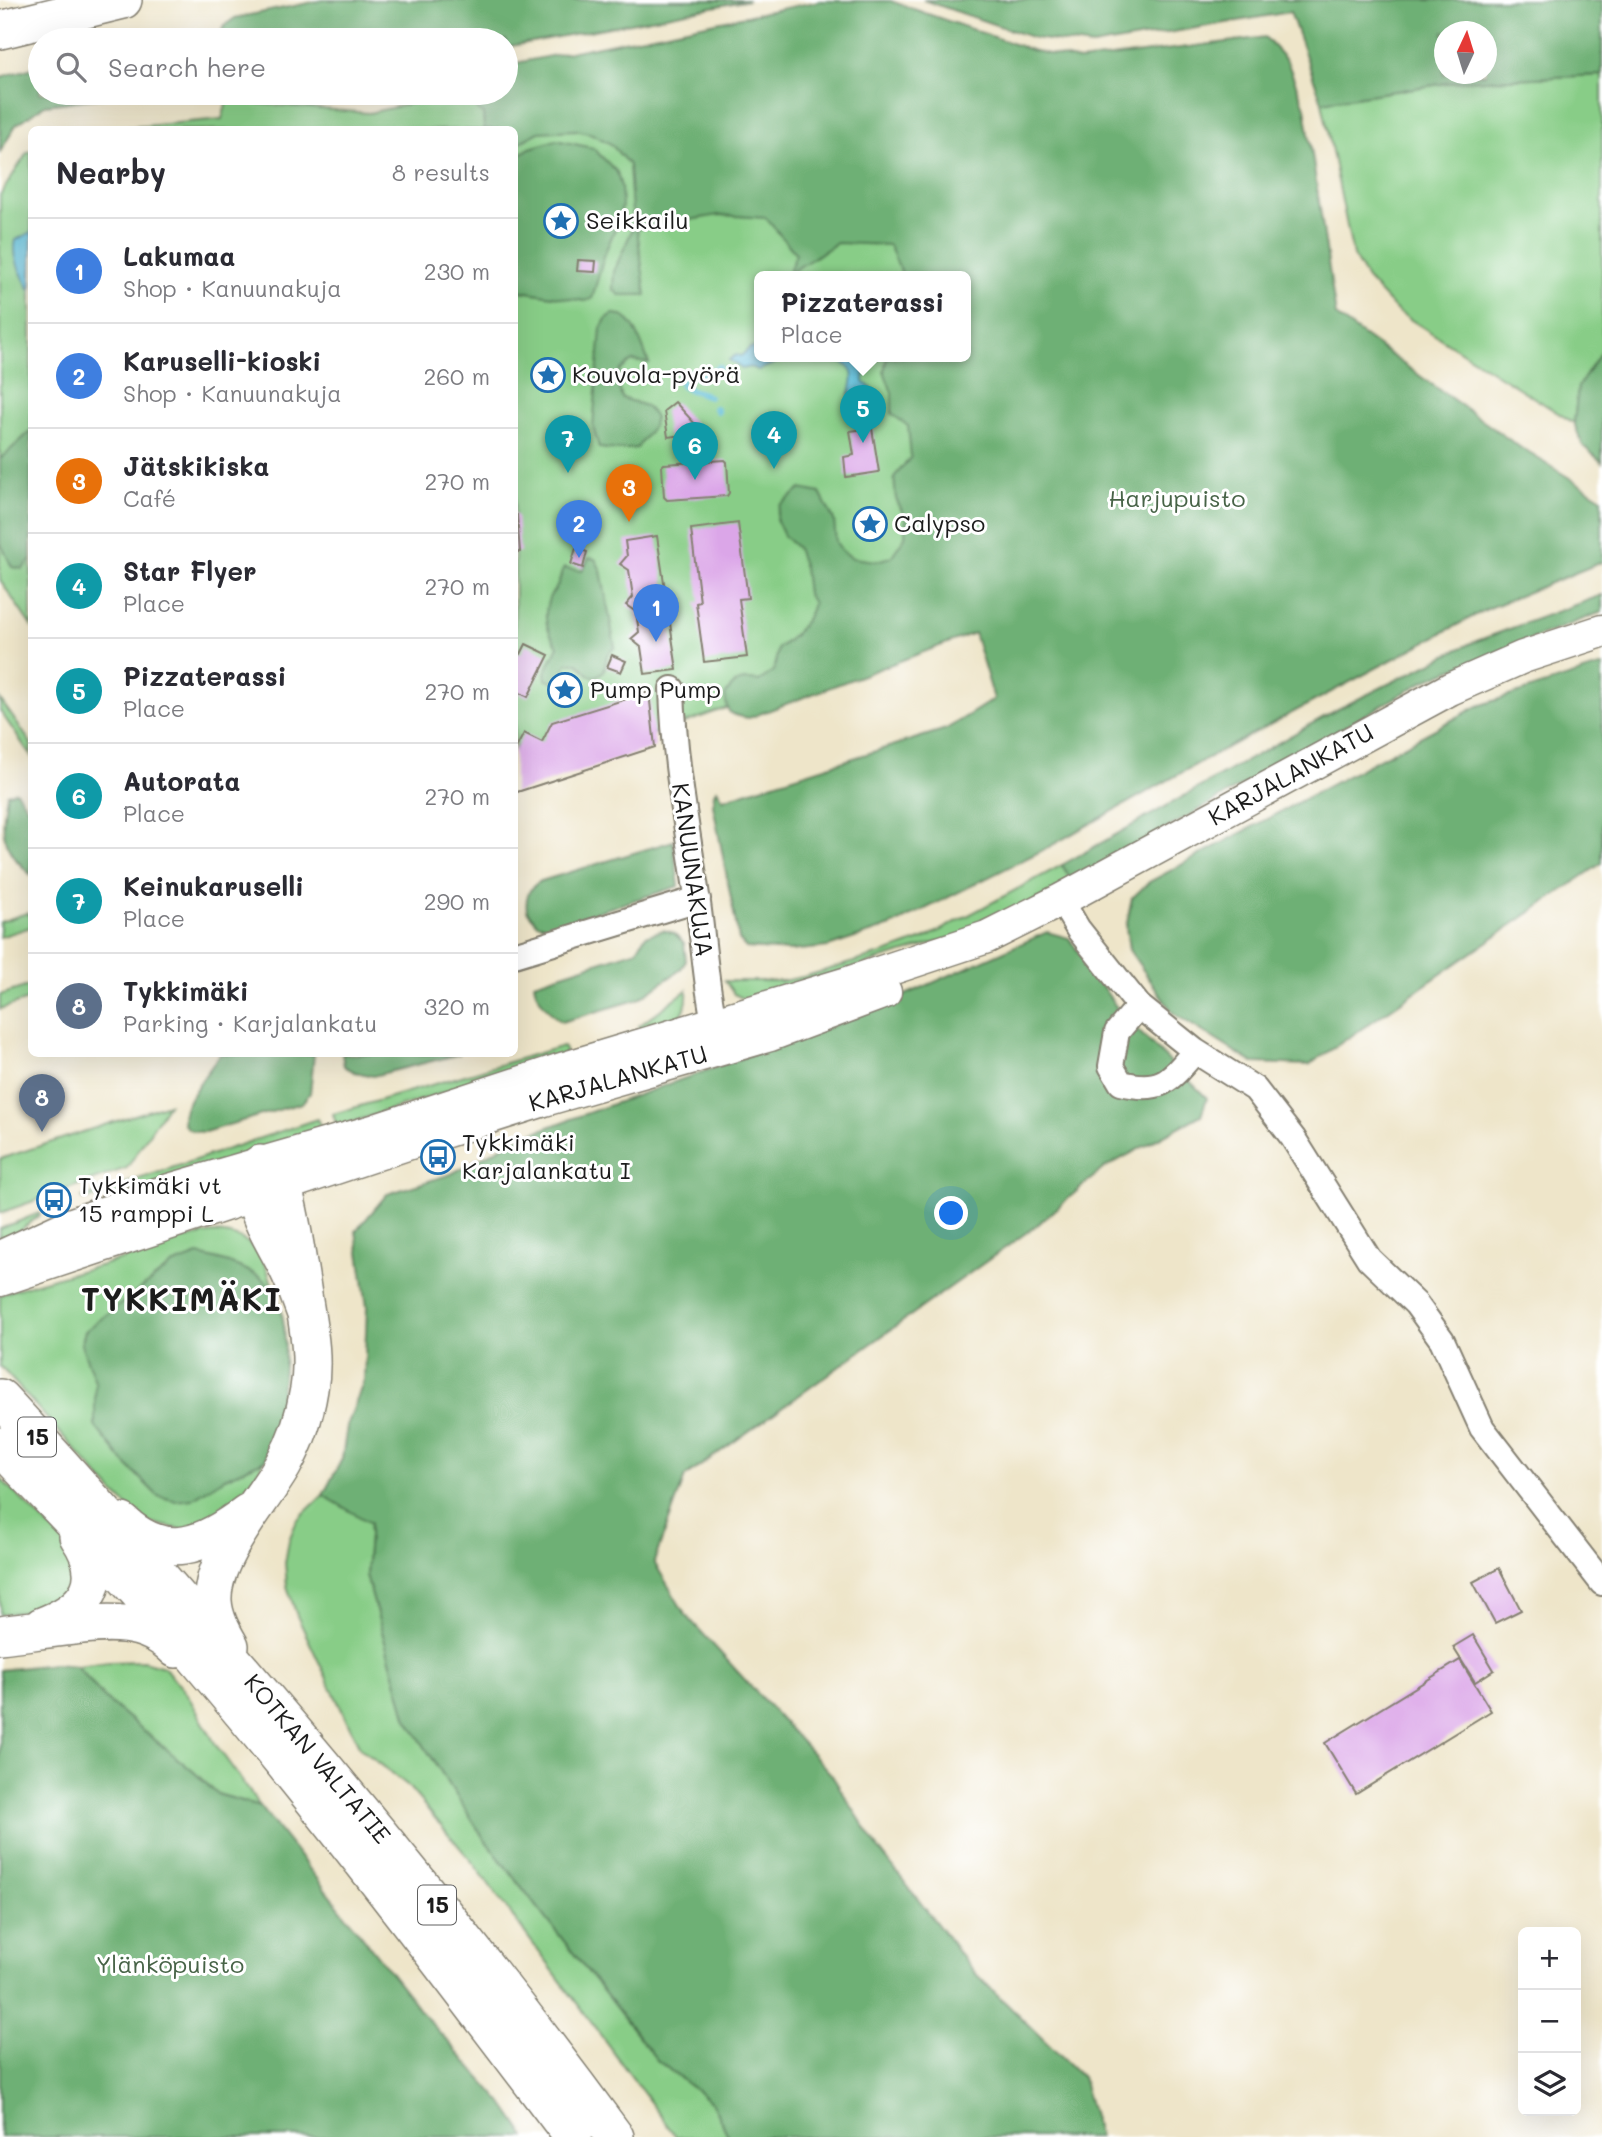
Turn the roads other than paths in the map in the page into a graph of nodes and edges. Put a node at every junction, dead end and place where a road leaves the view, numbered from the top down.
1 (123, 0) edge
2 (59, 15) junction
3 (0, 30) edge
4 (0, 36) edge
5 (1602, 631) edge
6 (671, 689) dead end
7 (698, 899) junction
8 (1061, 900) junction
9 (518, 955) edge
10 (1139, 1006) junction
11 (718, 1037) junction
12 (1195, 1051) junction
13 (266, 1182) junction
14 (0, 1256) edge
15 (0, 1280) edge
16 (0, 1398) edge
17 (0, 1446) edge
18 (67, 1494) junction
19 (251, 1510) junction
20 (1602, 1583) edge
21 (12, 1634) edge
22 (251, 1679) junction
23 (245, 1718) junction
24 (573, 2137) edge
25 (615, 2137) edge

1 - 2 highway
2 - 3 highway
2 - 4 highway
5 - 8 main road, KARJALANKATU
6 - 7 street, KANUUNAKUJA
7 - 9 street
7 - 11 street, KANUUNAKUJA
8 - 10 street
8 - 11 main road, KARJALANKATU
10 - 12 street
10 - 12 street
11 - 13 main road, KARJALANKATU
12 - 20 street
13 - 14 main road, KARJALANKATU
13 - 15 main road, KARJALANKATU
13 - 19 highway
16 - 18 highway, KOTKAN VALTATIE / 15
17 - 18 highway, KOTKAN VALTATIE / 15
18 - 19 highway
18 - 21 highway
18 - 22 highway, KOTKAN VALTATIE / 15
18 - 23 highway, KOTKAN VALTATIE / 15
19 - 22 highway
21 - 23 highway
22 - 25 highway, KOTKAN VALTATIE / 15
23 - 24 highway, KOTKAN VALTATIE / 15

